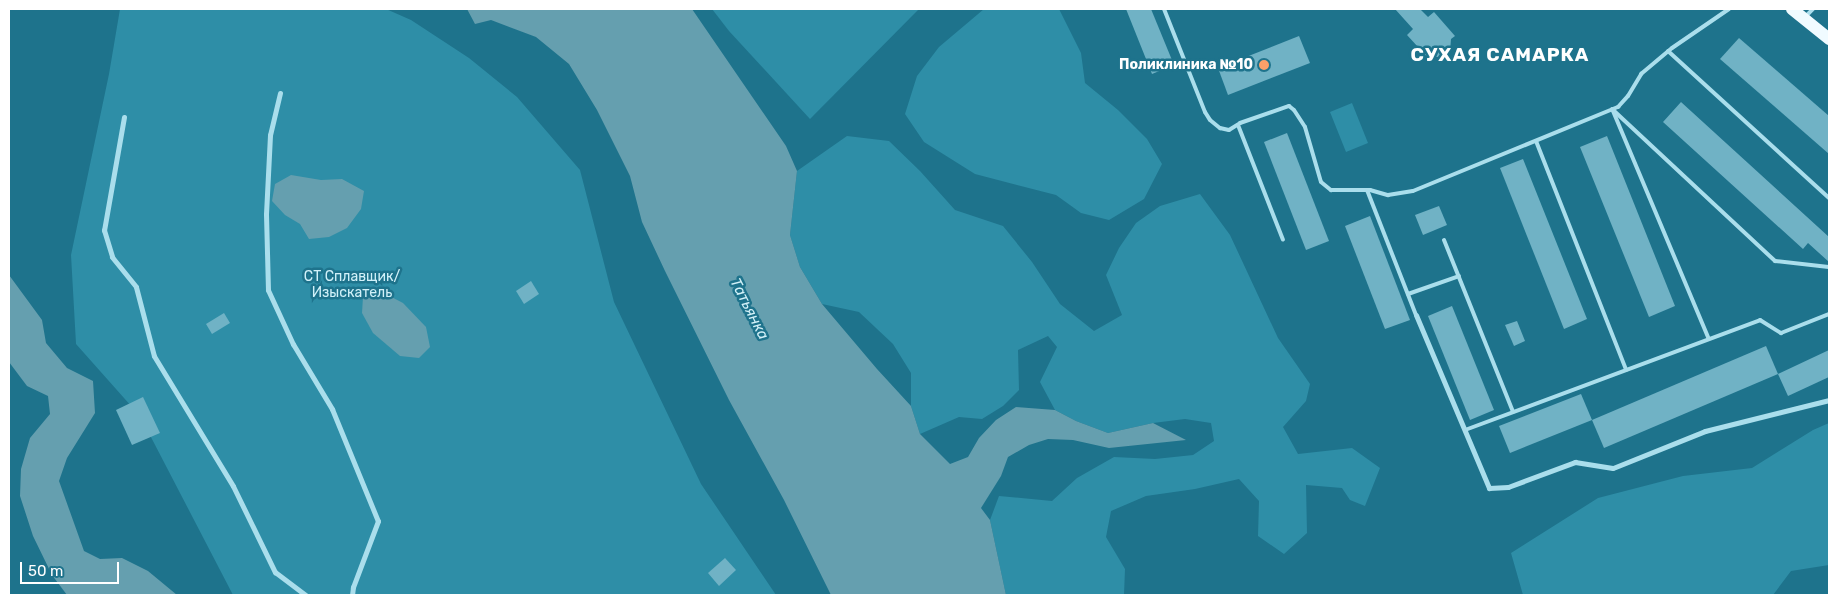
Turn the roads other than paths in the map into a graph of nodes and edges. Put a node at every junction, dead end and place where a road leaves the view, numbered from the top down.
1 (1164, 9) edge
2 (1729, 9) edge
3 (1792, 9) edge
4 (1813, 9) edge
5 (1804, 19) junction
6 (1829, 39) edge
7 (1668, 51) junction
8 (280, 93) dead end
9 (1612, 109) junction
10 (124, 117) dead end
11 (1238, 124) junction
12 (1536, 141) junction
13 (1367, 190) junction
14 (1829, 198) edge
15 (1283, 240) dead end
16 (1444, 240) dead end
17 (1829, 267) edge
18 (1459, 276) junction
19 (1408, 294) junction
20 (1829, 314) edge
21 (1416, 315) joint
22 (1709, 339) junction
23 (1626, 370) junction
24 (1829, 400) edge
25 (1513, 412) junction
26 (1465, 430) junction
27 (306, 595) edge
28 (352, 595) edge

1 - 11 lane
2 - 7 lane
3 - 5 main road
4 - 5 lane
5 - 6 main road
7 - 9 lane
7 - 14 lane
8 - 28 street
9 - 12 lane
9 - 17 lane
9 - 22 lane
10 - 27 street
11 - 13 lane
11 - 15 lane
12 - 13 lane
12 - 23 lane
13 - 19 lane
16 - 18 lane
18 - 19 lane
18 - 25 lane
19 - 21 lane
20 - 22 lane
21 - 26 street
22 - 23 lane
23 - 25 lane
24 - 26 street
25 - 26 lane

